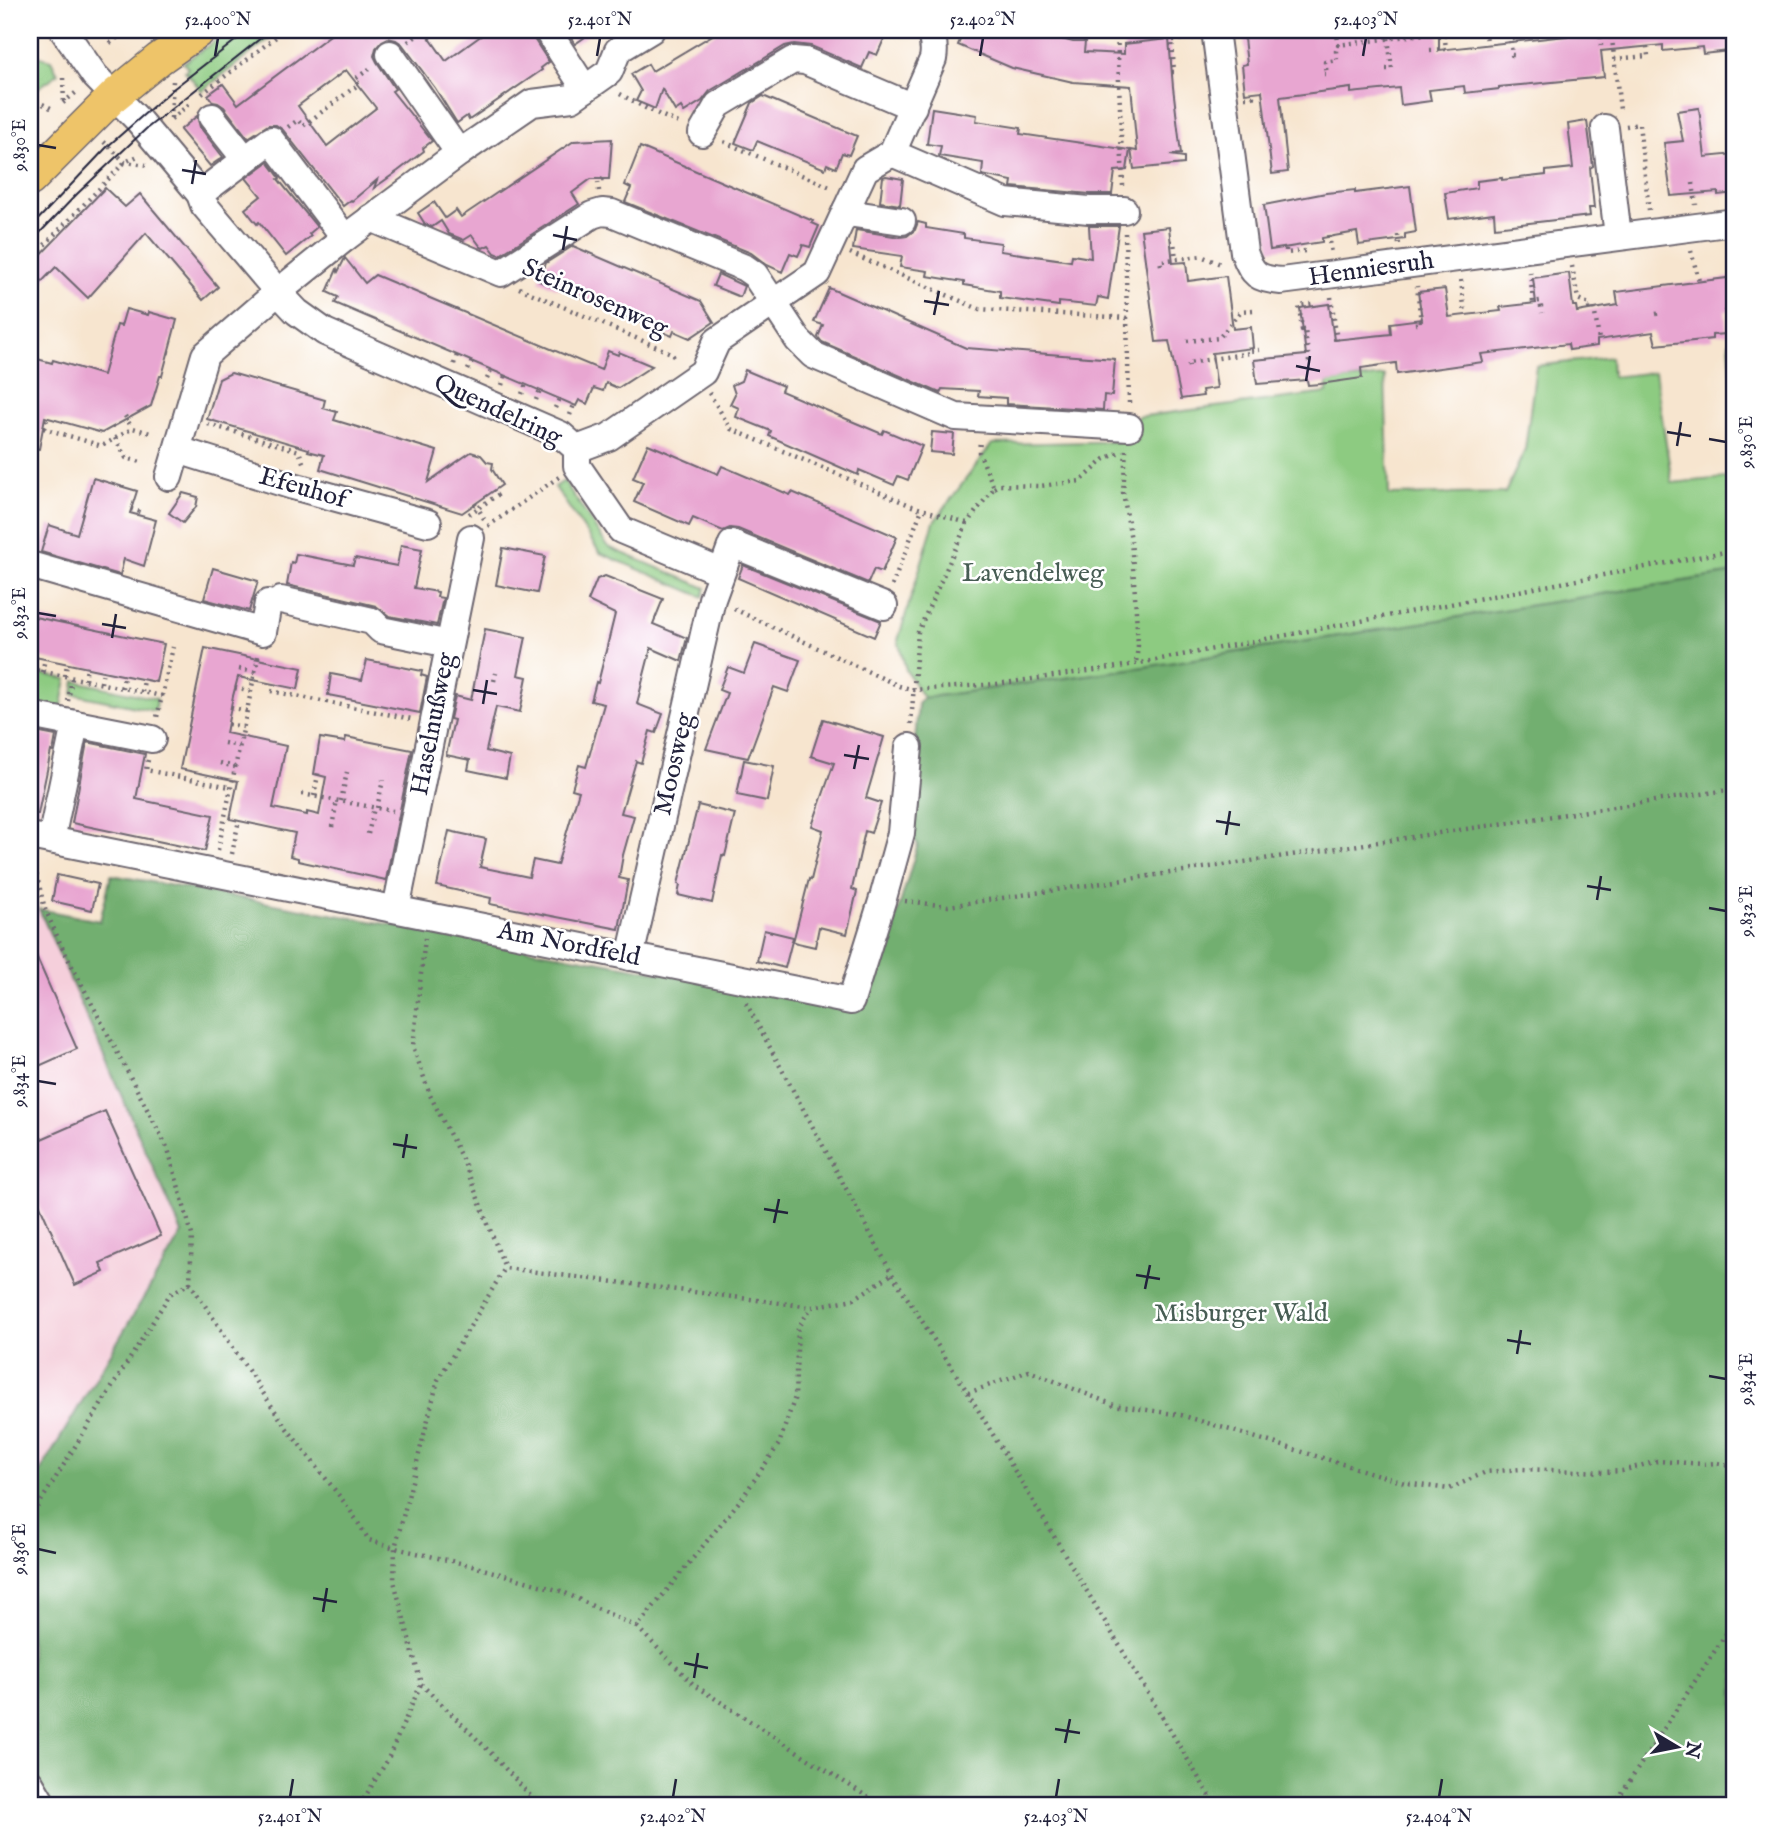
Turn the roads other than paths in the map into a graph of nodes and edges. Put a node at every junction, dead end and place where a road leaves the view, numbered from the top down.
1 (63, 30) edge
2 (200, 30) edge
3 (547, 30) edge
4 (651, 30) edge
5 (929, 30) edge
6 (1205, 34) edge
7 (390, 54) road end
8 (584, 89) junction
9 (115, 96) junction
10 (913, 107) junction
11 (212, 117) dead end
12 (1613, 127) road end
13 (702, 133) dead end
14 (459, 153) junction
15 (892, 153) junction
16 (245, 159) junction
17 (30, 180) edge
18 (200, 194) junction
19 (846, 210) junction
20 (1125, 210) dead end
21 (371, 218) junction
22 (902, 221) dead end
23 (1735, 222) edge
24 (1618, 236) junction
25 (345, 238) junction
26 (278, 292) junction
27 (774, 302) junction
28 (1129, 427) dead end
29 (178, 450) junction
30 (577, 457) junction
31 (169, 477) dead end
32 (428, 523) dead end
33 (479, 532) road end
34 (30, 565) edge
35 (721, 572) junction
36 (884, 606) road end
37 (449, 643) junction
38 (30, 715) edge
39 (75, 724) junction
40 (152, 739) road end
41 (909, 747) road end
42 (38, 845) edge
43 (396, 909) junction
44 (630, 957) junction
45 (30, 1783) edge
46 (43, 1805) edge

1 - 9 street, Quendelring
2 - 9 main road
3 - 8 street
4 - 8 street
5 - 10 street
6 - 24 street, Henniesruh
7 - 14 street
8 - 14 street
9 - 17 main road
9 - 18 street, Quendelring
10 - 13 street
10 - 15 street
11 - 16 street
12 - 24 street
14 - 21 street
15 - 19 street, Quendelring
15 - 20 street
16 - 18 street
16 - 25 street
18 - 26 street, Quendelring
19 - 22 street
19 - 27 street, Quendelring
21 - 25 street
21 - 27 street
23 - 24 street, Henniesruh
25 - 26 street
26 - 29 street
26 - 30 street, Quendelring
27 - 28 street
27 - 30 street, Quendelring
29 - 31 street
29 - 32 street, Efeuhof
30 - 35 street
33 - 37 street, Haselnußweg
34 - 37 street
35 - 36 street, Moosweg
35 - 44 street, Moosweg
37 - 43 street, Haselnußweg
38 - 39 street
39 - 40 street
39 - 42 street
41 - 44 street, Am Nordfeld
42 - 43 street, Am Nordfeld
43 - 44 street, Am Nordfeld
45 - 46 street

